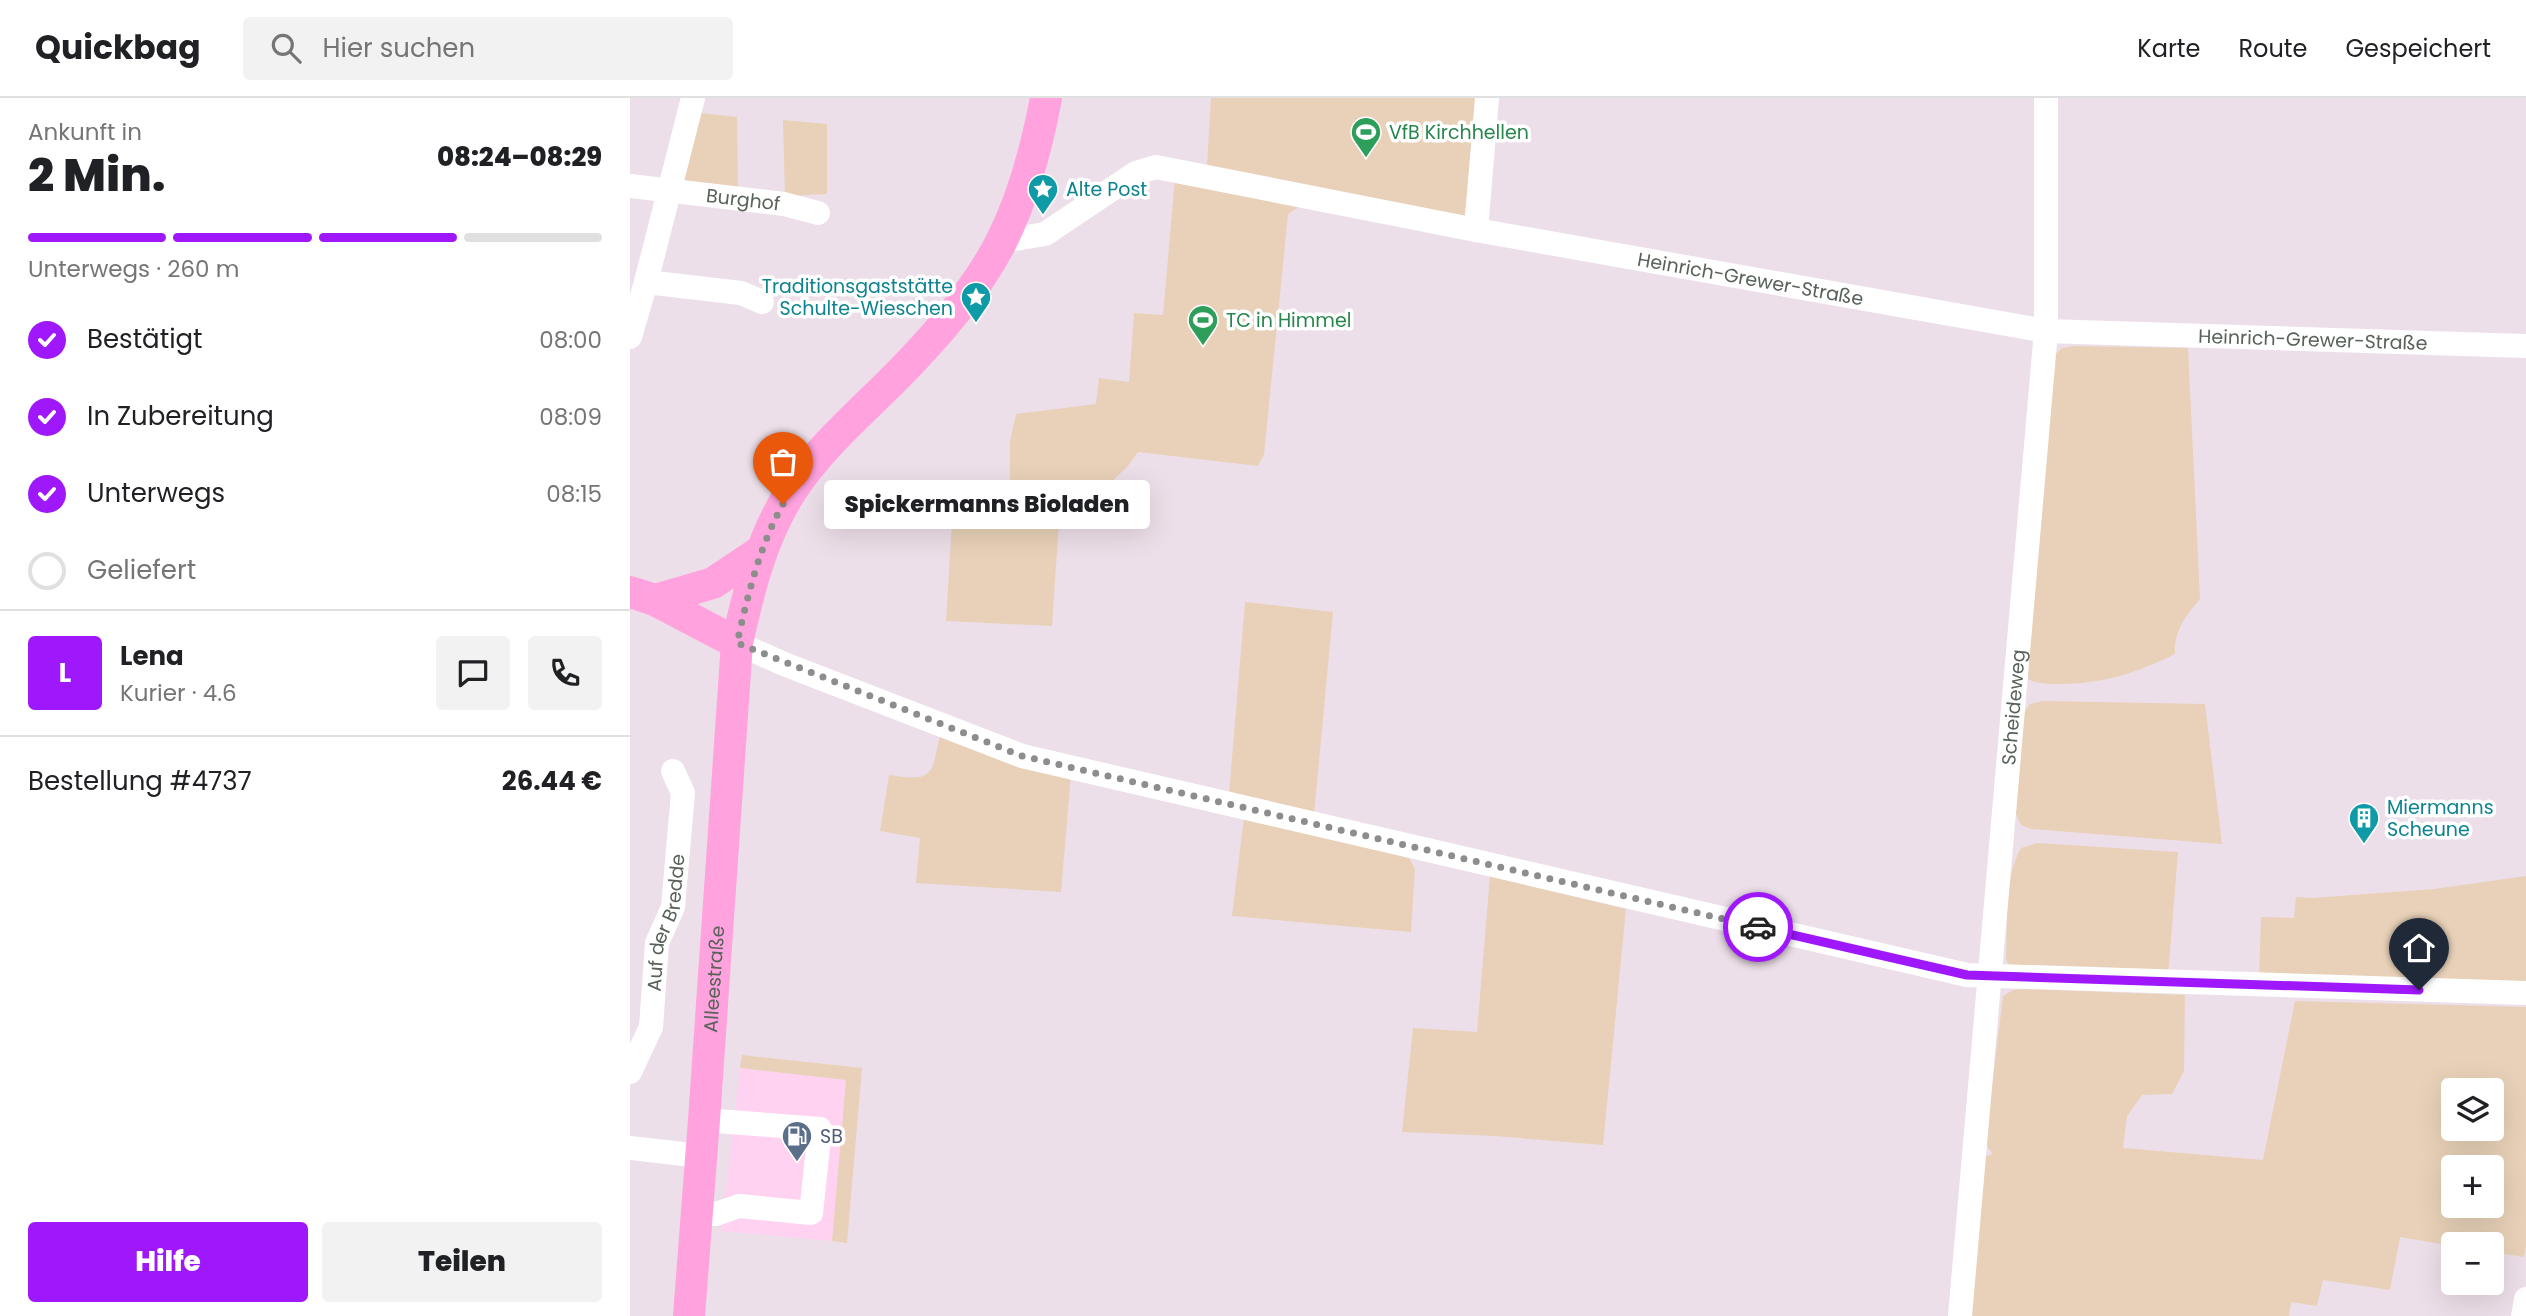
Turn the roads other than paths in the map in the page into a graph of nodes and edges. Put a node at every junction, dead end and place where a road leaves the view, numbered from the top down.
1 (693, 98) edge
2 (1046, 98) edge
3 (1487, 98) edge
4 (2046, 98) edge
5 (630, 186) edge
6 (669, 190) junction
7 (818, 212) dead end
8 (1476, 230) junction
9 (1002, 241) junction
10 (646, 282) junction
11 (762, 302) dead end
12 (2046, 331) junction
13 (630, 337) edge
14 (2526, 346) edge
15 (761, 551) junction
16 (642, 596) edge
17 (737, 643) junction
18 (673, 771) dead end
19 (1991, 977) junction
20 (2526, 993) edge
21 (630, 1072) edge
22 (704, 1120) junction
23 (630, 1148) edge
24 (701, 1156) junction
25 (697, 1212) junction
26 (2526, 1299) edge
27 (688, 1316) edge
28 (1960, 1316) edge
29 (2523, 1316) edge

1 - 6 street
2 - 9 main road, Alleestraße
3 - 8 street
4 - 12 street, Scheideweg
5 - 6 street, Burghof
6 - 7 street, Burghof
6 - 10 street
8 - 9 street, Heinrich-Grewer-Straße
8 - 12 street, Heinrich-Grewer-Straße
9 - 15 main road, Alleestraße
10 - 11 street
10 - 13 street
12 - 14 street, Heinrich-Grewer-Straße
12 - 19 street, Scheideweg
15 - 16 main road
15 - 17 main road, Alleestraße
16 - 17 main road
17 - 19 street
17 - 22 main road, Alleestraße
18 - 21 street, Auf der Bredde
19 - 20 street
19 - 28 street, Scheideweg
22 - 24 main road, Alleestraße
22 - 25 street
23 - 24 street
24 - 25 main road, Alleestraße
25 - 27 main road, Alleestraße
26 - 29 street

